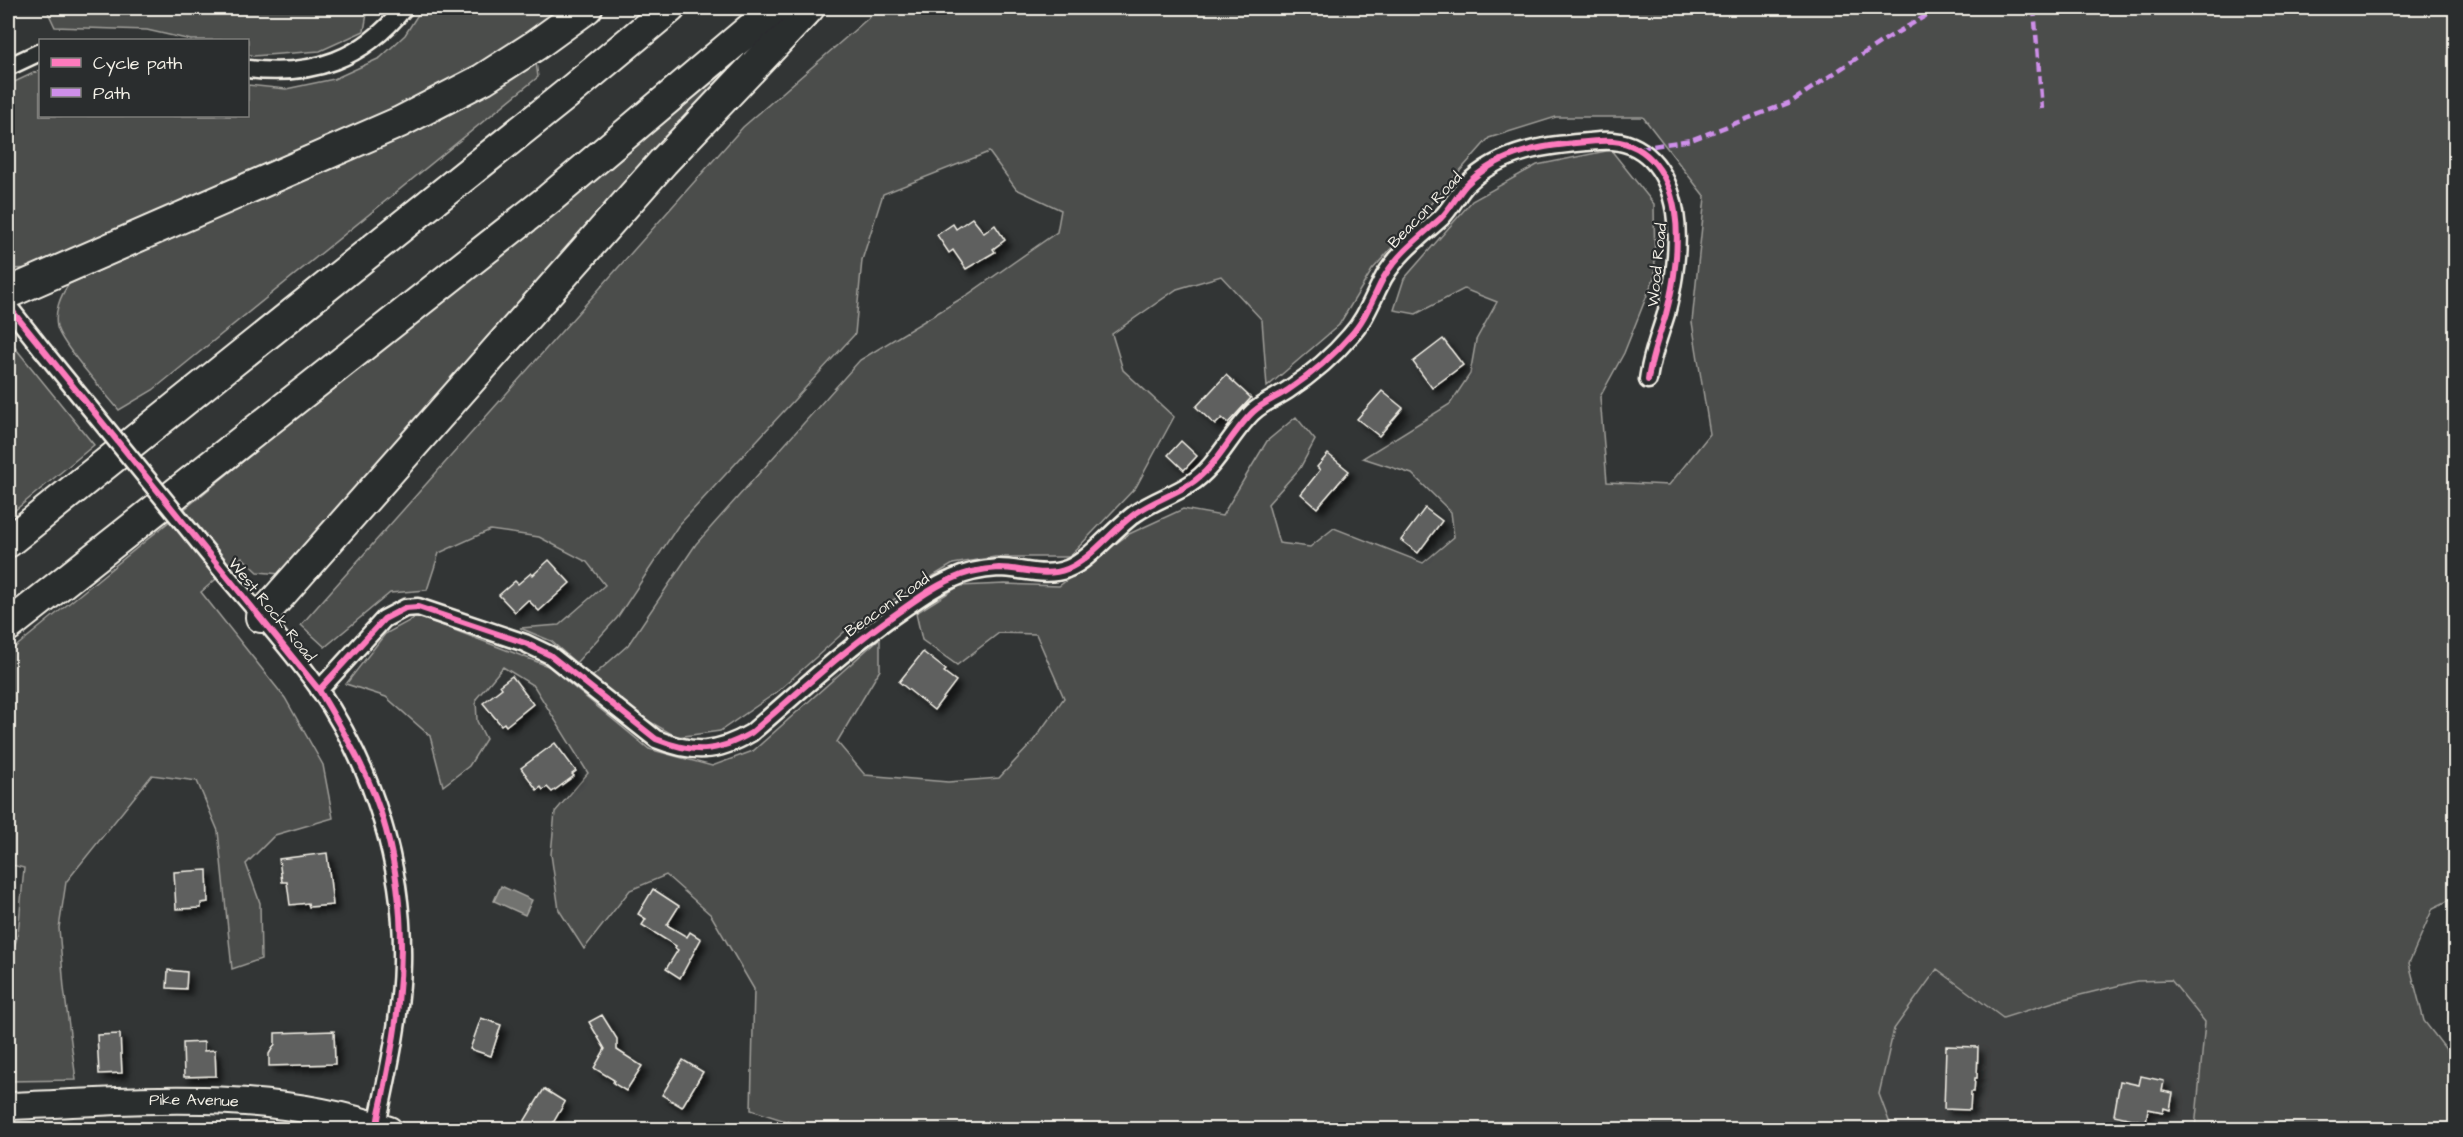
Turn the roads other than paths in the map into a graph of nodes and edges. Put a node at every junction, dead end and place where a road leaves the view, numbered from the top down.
1 (404, 8) edge
2 (587, 8) edge
3 (670, 8) edge
4 (775, 8) edge
5 (809, 8) edge
6 (39, 52) edge
7 (8, 67) edge
8 (249, 69) edge
9 (1617, 140) joint
10 (8, 294) edge
11 (8, 306) edge
12 (1648, 380) dead end
13 (8, 542) edge
14 (261, 617) junction
15 (8, 626) edge
16 (319, 690) junction
17 (8, 1106) edge
18 (383, 1127) edge

1 - 8 street
2 - 10 highway
3 - 13 highway
4 - 15 highway
5 - 14 highway
6 - 7 street
9 - 12 street, Wood Road
9 - 16 street, Beacon Road
11 - 14 street, West Rock Road, bridge
14 - 16 street, West Rock Road
16 - 18 street, West Rock Road
17 - 18 main road, Pike Avenue

